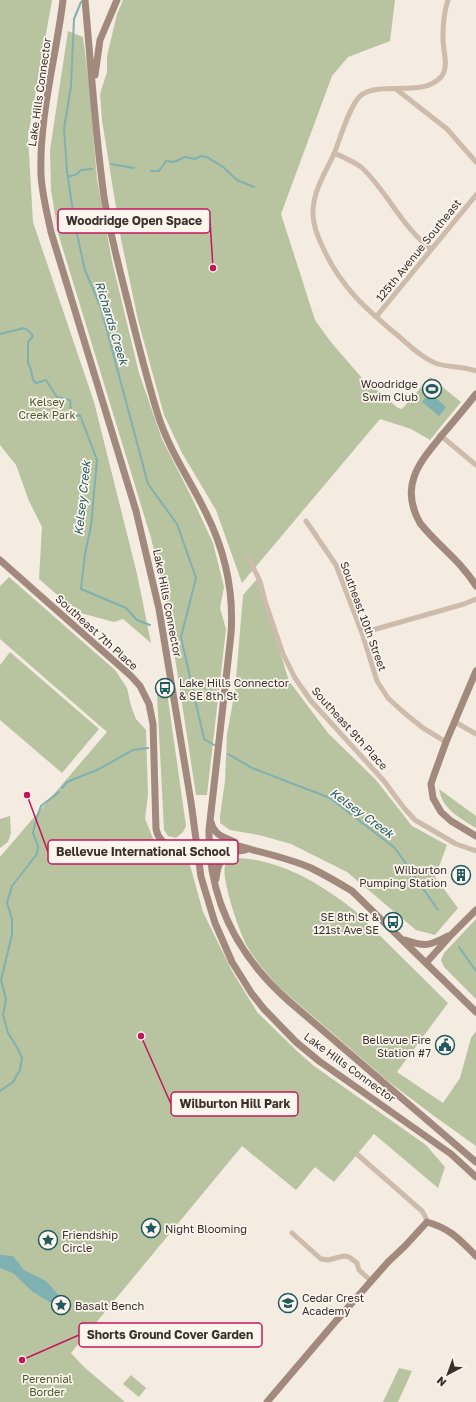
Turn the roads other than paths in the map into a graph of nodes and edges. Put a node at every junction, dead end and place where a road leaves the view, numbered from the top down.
1 (63, 0) edge
2 (85, 0) edge
3 (117, 0) edge
4 (448, 0) edge
5 (396, 89) junction
6 (93, 92) junction
7 (334, 153) junction
8 (476, 162) edge
9 (476, 195) edge
10 (430, 249) junction
11 (376, 317) junction
12 (476, 371) edge
13 (476, 394) edge
14 (440, 435) junction
15 (476, 465) edge
16 (306, 521) dead end
17 (248, 557) dead end
18 (0, 560) edge
19 (476, 586) edge
20 (476, 599) edge
21 (362, 633) junction
22 (476, 671) edge
23 (455, 722) junction
24 (476, 734) edge
25 (446, 742) junction
26 (210, 820) junction
27 (476, 836) edge
28 (209, 844) junction
29 (196, 845) junction
30 (252, 850) junction
31 (476, 851) edge
32 (216, 886) junction
33 (476, 910) edge
34 (452, 934) junction
35 (402, 939) junction
36 (426, 963) junction
37 (476, 1012) edge
38 (358, 1155) dead end
39 (476, 1162) edge
40 (476, 1177) edge
41 (427, 1222) junction
42 (292, 1233) dead end
43 (476, 1256) edge
44 (371, 1281) junction
45 (267, 1402) edge

1 - 29 main road, Lake Hills Connector
2 - 6 main road, Lake Hills Connector
3 - 6 main road
4 - 5 street
5 - 7 street
5 - 8 street
6 - 26 main road, Lake Hills Connector
7 - 10 street
7 - 11 street
9 - 10 street, 125th Avenue Southeast
10 - 11 street, 125th Avenue Southeast
11 - 12 street
13 - 14 main road
14 - 15 street
14 - 19 main road
16 - 21 street, Southeast 10th Street
17 - 31 street, Southeast 9th Place
18 - 29 main road, Southeast 7th Place
20 - 21 street
21 - 25 street, Southeast 10th Street
22 - 23 main road
23 - 24 street
23 - 25 main road
25 - 27 main road
26 - 28 main road, Lake Hills Connector
26 - 30 main road
28 - 29 main road, Southeast 7th Place
28 - 30 main road, Southeast 7th Place
28 - 32 main road, Lake Hills Connector
29 - 40 main road, Lake Hills Connector
30 - 32 main road
30 - 35 main road
32 - 39 main road, Lake Hills Connector
33 - 34 main road
34 - 35 main road
34 - 36 main road
35 - 36 main road
36 - 37 main road
38 - 41 street
41 - 43 main road
41 - 44 main road
42 - 44 street
44 - 45 main road

